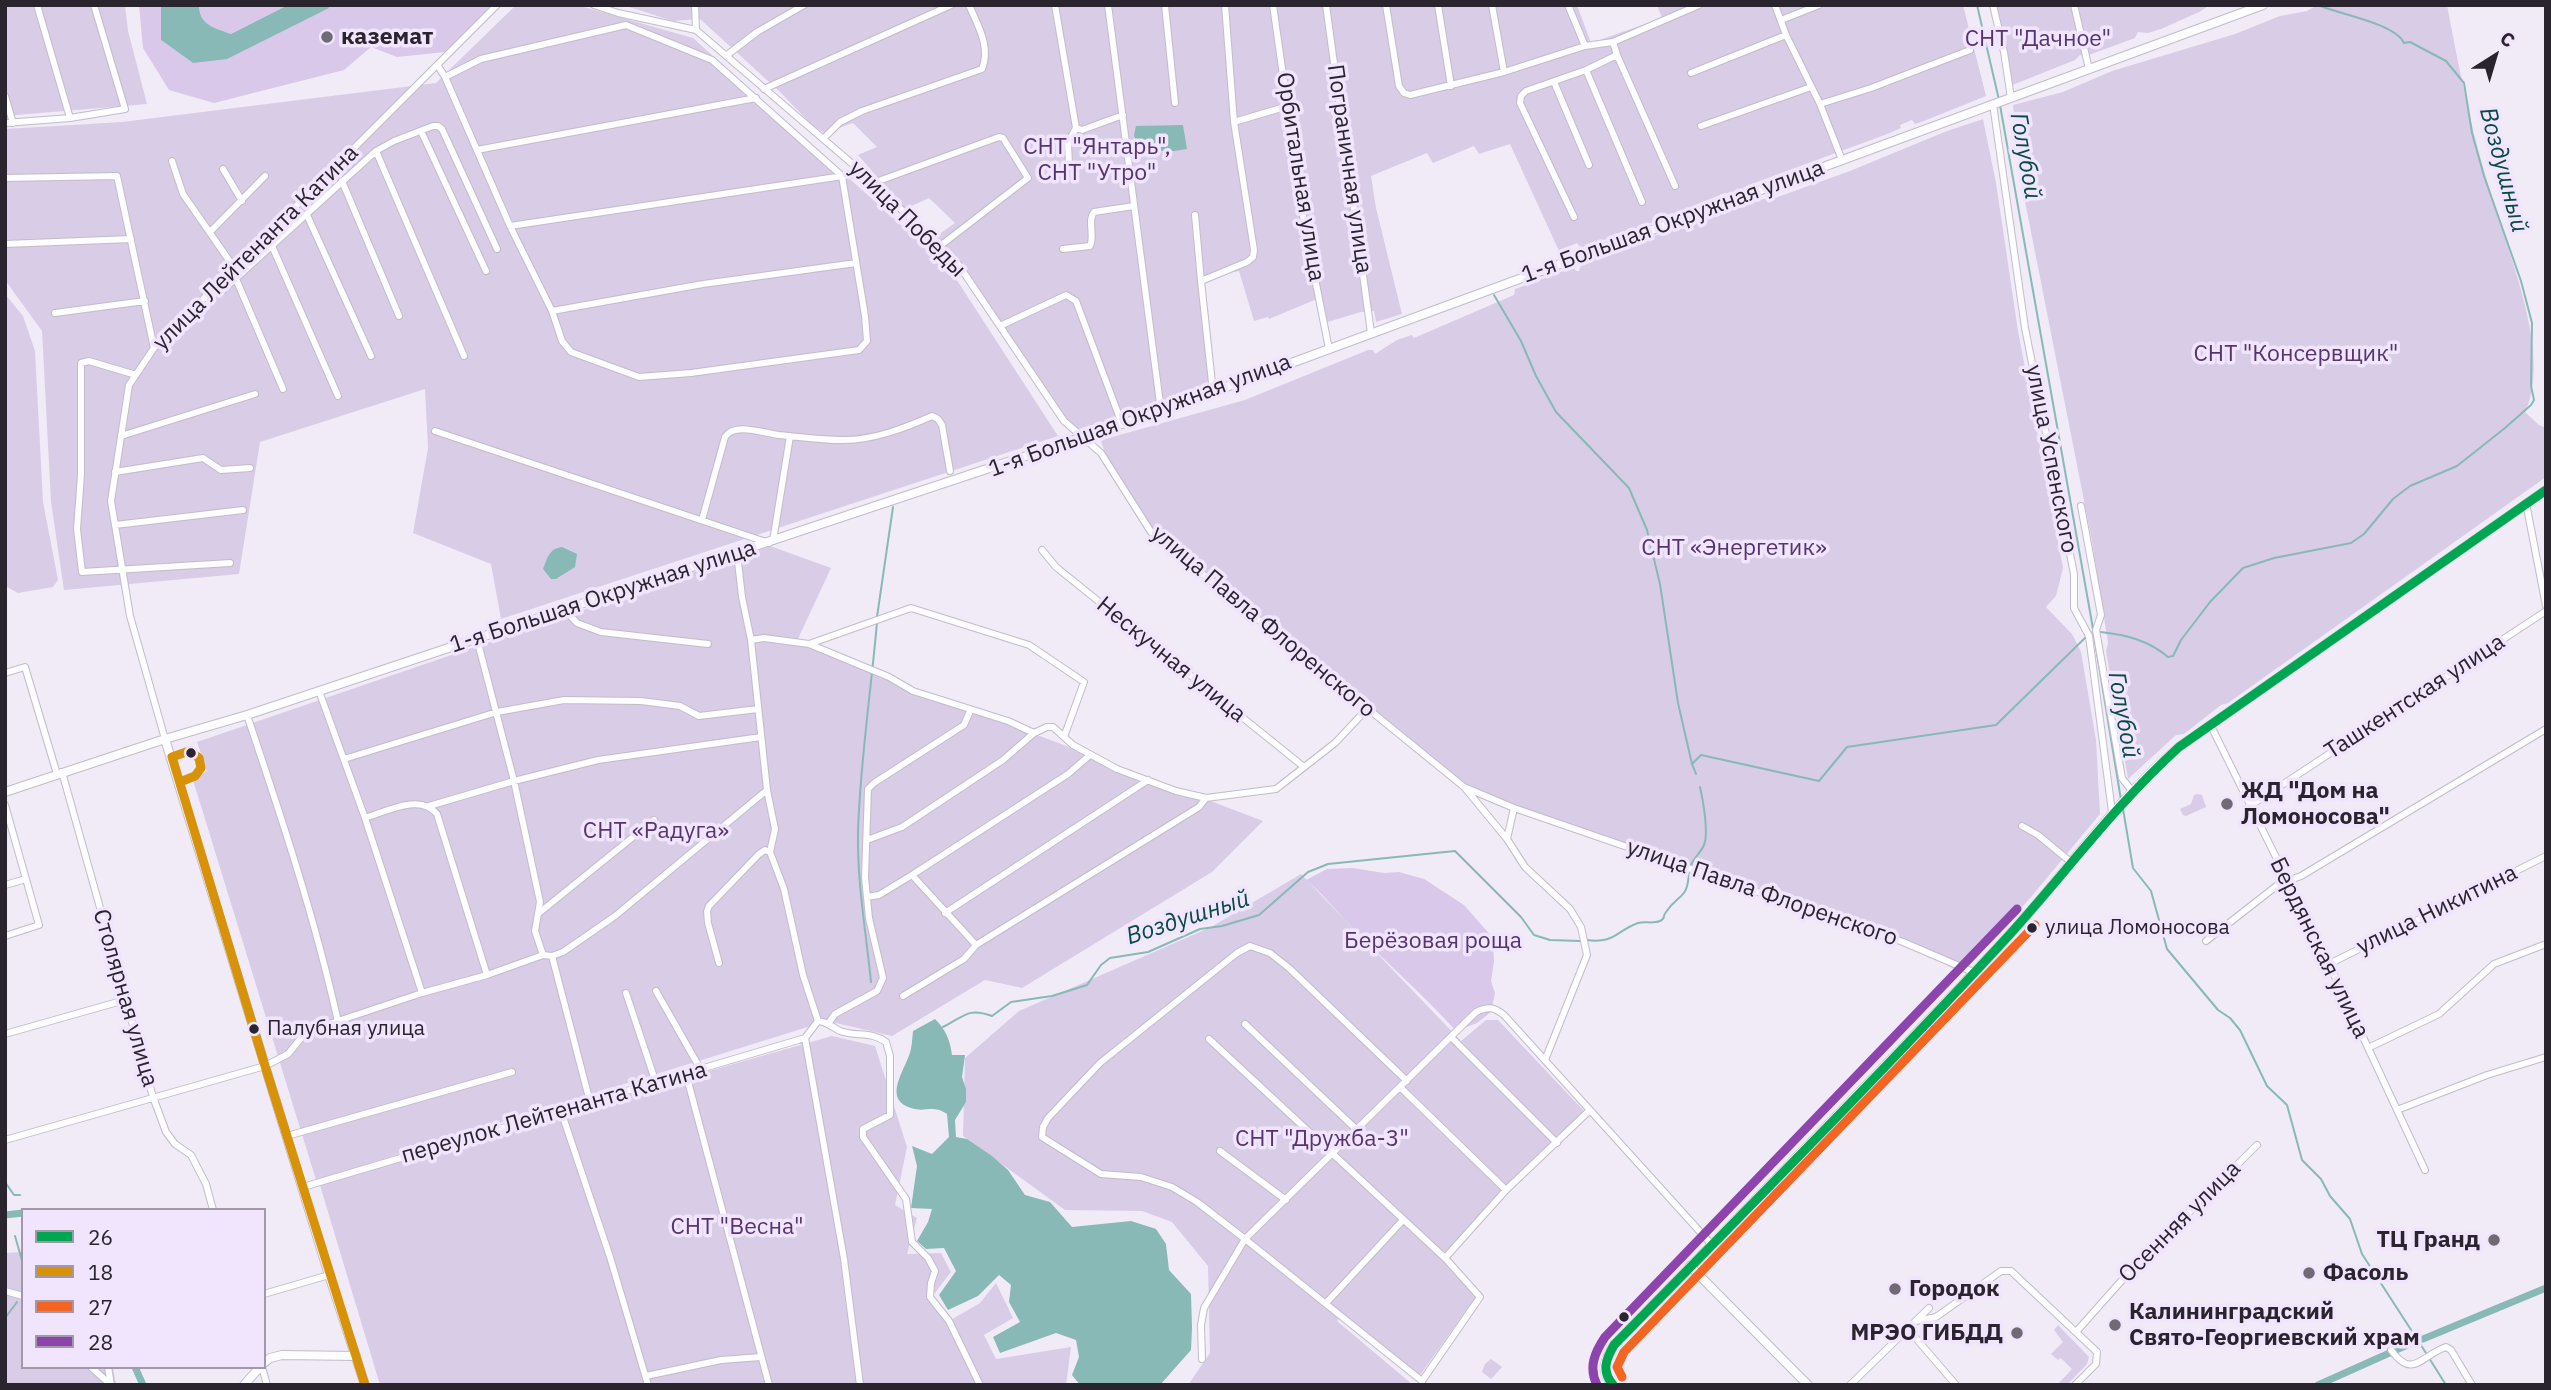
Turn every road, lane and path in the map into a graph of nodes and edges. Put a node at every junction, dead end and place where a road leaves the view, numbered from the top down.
1 (37, 5) edge
2 (94, 5) edge
3 (497, 5) edge
4 (594, 5) edge
5 (695, 5) edge
6 (804, 5) edge
7 (951, 5) edge
8 (969, 5) edge
9 (1055, 5) edge
10 (1108, 5) edge
11 (1165, 5) edge
12 (1225, 5) edge
13 (1273, 5) edge
14 (1326, 5) edge
15 (1386, 5) edge
16 (1438, 5) edge
17 (1492, 5) edge
18 (1568, 5) edge
19 (1699, 5) edge
20 (1775, 5) edge
21 (1819, 5) edge
22 (1993, 5) edge
23 (2074, 5) edge
24 (2263, 5) edge
25 (1781, 20) junction
26 (696, 30) junction
27 (1786, 34) junction
28 (1613, 42) junction
29 (1585, 46) junction
30 (1970, 50) dead end
31 (727, 55) junction
32 (1617, 55) junction
33 (438, 66) junction
34 (2089, 69) junction
35 (1586, 70) junction
36 (1504, 72) junction
37 (1691, 73) dead end
38 (445, 77) junction
39 (1554, 82) junction
40 (1451, 86) junction
41 (1811, 87) junction
42 (764, 89) junction
43 (5, 96) edge
44 (756, 98) junction
45 (2008, 99) junction
46 (1175, 103) dead end
47 (1820, 104) junction
48 (1993, 104) junction
49 (1288, 106) junction
50 (1122, 116) junction
51 (70, 118) junction
52 (1234, 122) junction
53 (9, 123) edge
54 (1701, 127) dead end
55 (1076, 128) junction
56 (421, 131) junction
57 (823, 139) junction
58 (477, 150) junction
59 (376, 151) junction
60 (1842, 160) junction
61 (172, 161) dead end
62 (1069, 164) dead end
63 (1589, 165) dead end
64 (223, 169) dead end
65 (863, 173) junction
66 (265, 176) dead end
67 (842, 176) junction
68 (5, 177) edge
69 (342, 181) junction
70 (873, 183) junction
71 (1675, 186) dead end
72 (242, 201) junction
73 (1642, 202) dead end
74 (1134, 206) junction
75 (307, 215) junction
76 (1195, 215) dead end
77 (1574, 217) dead end
78 (510, 226) junction
79 (210, 232) junction
80 (131, 239) junction
81 (5, 244) edge
82 (272, 246) junction
83 (940, 246) junction
84 (497, 249) dead end
85 (1063, 249) dead end
86 (856, 263) junction
87 (235, 269) junction
88 (486, 271) dead end
89 (236, 279) junction
90 (1201, 281) junction
91 (145, 301) junction
92 (201, 301) junction
93 (552, 311) junction
94 (55, 313) dead end
95 (399, 316) dead end
96 (1000, 326) junction
97 (1371, 333) junction
98 (154, 348) junction
99 (1329, 349) junction
100 (371, 356) dead end
101 (464, 356) dead end
102 (135, 375) junction
103 (283, 389) dead end
104 (1213, 392) junction
105 (255, 394) dead end
106 (338, 396) dead end
107 (1161, 411) junction
108 (1122, 424) junction
109 (435, 431) dead end
110 (121, 436) junction
111 (790, 436) junction
112 (1084, 438) junction
113 (250, 468) dead end
114 (950, 471) dead end
115 (115, 472) junction
116 (2546, 489) edge
117 (2526, 503) junction
118 (2081, 506) dead end
119 (243, 510) dead end
120 (702, 520) junction
121 (115, 525) junction
122 (771, 542) junction
123 (1042, 550) dead end
124 (737, 553) junction
125 (230, 563) dead end
126 (122, 571) junction
127 (2546, 609) edge
128 (565, 610) junction
129 (477, 639) junction
130 (751, 640) junction
131 (708, 644) dead end
132 (809, 644) junction
133 (5, 673) edge
134 (319, 691) junction
135 (758, 709) junction
136 (1367, 709) junction
137 (970, 711) junction
138 (497, 712) junction
139 (247, 715) junction
140 (2211, 726) junction
141 (2546, 729) edge
142 (1034, 733) junction
143 (761, 737) junction
144 (1064, 737) junction
145 (165, 739) junction
146 (1090, 755) junction
147 (344, 759) junction
148 (1304, 767) junction
149 (60, 773) junction
150 (514, 780) junction
151 (1148, 780) junction
152 (1464, 787) junction
153 (767, 790) junction
154 (2132, 791) junction
155 (5, 792) edge
156 (1206, 798) junction
157 (5, 805) edge
158 (429, 806) junction
159 (2250, 806) junction
160 (1514, 808) junction
161 (2112, 812) junction
162 (365, 818) junction
163 (654, 820) dead end
164 (2022, 826) dead end
165 (1507, 839) junction
166 (867, 840) junction
167 (771, 852) junction
168 (2546, 856) edge
169 (2072, 863) junction
170 (912, 875) junction
171 (26, 879) junction
172 (2287, 881) junction
173 (5, 885) edge
174 (867, 897) junction
175 (538, 913) junction
176 (945, 913) junction
177 (5, 936) edge
178 (2206, 941) dead end
179 (2546, 944) edge
180 (976, 946) junction
181 (542, 955) junction
182 (552, 956) junction
183 (719, 963) dead end
184 (2329, 964) junction
185 (1971, 971) junction
186 (487, 975) junction
187 (656, 991) dead end
188 (422, 993) junction
189 (626, 993) dead end
190 (903, 996) dead end
191 (125, 1000) junction
192 (818, 1021) junction
193 (338, 1022) junction
194 (828, 1024) junction
195 (1245, 1024) dead end
196 (5, 1034) edge
197 (1451, 1037) junction
198 (805, 1038) junction
199 (1209, 1039) dead end
200 (2368, 1048) junction
201 (2546, 1057) edge
202 (1545, 1060) junction
203 (265, 1066) junction
204 (701, 1070) junction
205 (512, 1072) dead end
206 (686, 1074) junction
207 (1407, 1081) junction
208 (656, 1083) junction
209 (1401, 1087) junction
210 (153, 1097) junction
211 (590, 1102) junction
212 (1590, 1110) junction
213 (2398, 1110) junction
214 (561, 1111) junction
215 (1357, 1130) junction
216 (287, 1136) junction
217 (5, 1140) edge
218 (1558, 1143) junction
219 (2257, 1145) dead end
220 (1220, 1152) dead end
221 (1332, 1155) junction
222 (2425, 1170) dead end
223 (303, 1188) junction
224 (1506, 1190) junction
225 (1286, 1200) junction
226 (212, 1208) edge
227 (1403, 1220) junction
228 (1245, 1239) junction
229 (1712, 1245) junction
230 (1445, 1258) junction
231 (1690, 1266) junction
232 (329, 1275) junction
233 (266, 1292) edge
234 (1327, 1302) junction
235 (1929, 1308) dead end
236 (1916, 1321) junction
237 (2076, 1332) junction
238 (1903, 1334) junction
239 (2392, 1352) dead end
240 (356, 1356) junction
241 (761, 1357) junction
242 (1202, 1359) dead end
243 (266, 1362) edge
244 (93, 1369) edge
245 (259, 1369) edge
246 (646, 1376) junction
247 (111, 1385) edge
248 (244, 1385) edge
249 (365, 1385) edge
250 (648, 1385) edge
251 (769, 1385) edge
252 (860, 1385) edge
253 (980, 1385) edge
254 (1613, 1385) edge
255 (1808, 1385) edge
256 (1850, 1385) edge
257 (1956, 1385) edge
258 (2075, 1385) edge
259 (2472, 1385) edge

1 - 51 street
2 - 51 street
3 - 33 street, улица Лейтенанта Катина
4 - 26 street
5 - 26 street
6 - 31 street
7 - 42 street
8 - 57 street
9 - 55 street
10 - 50 street
11 - 46 street
12 - 52 street
13 - 49 street, Орбитальная улица
14 - 97 street, Пограничная улица
15 - 40 street
16 - 40 street
17 - 36 street
18 - 29 street
19 - 28 street
20 - 25 street
21 - 25 street
22 - 45 street
23 - 34 street
24 - 34 street, 1-я Большая Окружная улица
25 - 27 street
26 - 31 street, улица Победы
27 - 37 street
27 - 41 street
28 - 29 street
28 - 32 street
29 - 36 street
30 - 47 street
31 - 42 street, улица Победы
32 - 35 street
32 - 71 street
33 - 38 street
33 - 87 street, улица Лейтенанта Катина
34 - 45 street, 1-я Большая Окружная улица
35 - 39 street
35 - 73 street
36 - 40 street
38 - 44 street
38 - 58 street
39 - 63 street
39 - 77 street
41 - 47 street
41 - 54 street
42 - 57 street, улица Победы
43 - 53 street
44 - 58 street
44 - 67 street
45 - 48 street, 1-я Большая Окружная улица
47 - 60 street
48 - 60 street, 1-я Большая Окружная улица
48 - 161 street, улица Успенского
49 - 52 street
49 - 99 street, Орбитальная улица
50 - 55 street
50 - 74 street
51 - 53 street
52 - 90 street
55 - 62 street
56 - 59 street
56 - 84 street
56 - 88 street
57 - 65 street, улица Победы
58 - 78 street
59 - 69 street
59 - 101 street
60 - 97 street, 1-я Большая Окружная улица
61 - 79 street
64 - 72 street
65 - 67 street
65 - 70 street, улица Победы
66 - 72 street
67 - 78 street
67 - 86 street
68 - 80 street
69 - 75 street
69 - 95 street
70 - 83 street, улица Победы
70 - 83 street
72 - 79 street
74 - 85 street
74 - 107 street
75 - 82 street
75 - 100 street
76 - 90 street
78 - 93 street
79 - 87 street
80 - 81 street
80 - 91 street
82 - 89 street
82 - 106 street
83 - 96 street, улица Победы
86 - 93 street
86 - 93 street
87 - 92 street, улица Лейтенанта Катина
89 - 92 street
89 - 103 street
90 - 104 street
91 - 94 street
91 - 98 street
92 - 98 street, улица Лейтенанта Катина
96 - 108 street
96 - 112 street, улица Победы
97 - 99 street, 1-я Большая Окружная улица
98 - 102 street, улица Лейтенанта Катина
99 - 104 street, 1-я Большая Окружная улица
102 - 110 street, улица Лейтенанта Катина
102 - 126 street
104 - 107 street, 1-я Большая Окружная улица
105 - 110 street
107 - 108 street, 1-я Большая Окружная улица
108 - 112 street, 1-я Большая Окружная улица
109 - 120 street
110 - 115 street, улица Лейтенанта Катина
111 - 114 street
111 - 120 street
111 - 122 street
112 - 122 street, 1-я Большая Окружная улица
112 - 136 street, улица Павла Флоренского
113 - 115 street
115 - 121 street, улица Лейтенанта Катина
116 - 117 main road
117 - 127 street
117 - 140 main road
118 - 154 street
119 - 121 street
120 - 122 street
121 - 126 street, улица Лейтенанта Катина
122 - 124 street, 1-я Большая Окружная улица
123 - 148 street, Нескучная улица
124 - 128 street, 1-я Большая Окружная улица
124 - 130 street
125 - 126 street
126 - 145 street, улица Лейтенанта Катина
127 - 159 street, Ташкентская улица
128 - 129 street, 1-я Большая Окружная улица
128 - 131 street
129 - 134 street, 1-я Большая Окружная улица
129 - 138 street
130 - 132 street
130 - 135 street
132 - 137 street
132 - 144 street
133 - 149 street, Столярная улица
134 - 139 street, 1-я Большая Окружная улица
134 - 147 street
135 - 138 street
135 - 143 street
136 - 148 street
136 - 152 street, улица Павла Флоренского
137 - 142 street
137 - 166 street
138 - 147 street
138 - 150 street
139 - 145 street, 1-я Большая Окружная улица
139 - 193 street
140 - 154 main road
140 - 159 street, Бердянская улица
141 - 172 street
142 - 144 street
142 - 166 street
143 - 150 street
143 - 153 street
144 - 146 street
145 - 149 street, 1-я Большая Окружная улица
145 - 203 street, улица Лейтенанта Катина
146 - 151 street
146 - 170 street
147 - 162 street
148 - 156 street
149 - 155 street, 1-я Большая Окружная улица
149 - 191 street, Столярная улица
150 - 158 street
150 - 175 street
151 - 156 street
151 - 176 street
152 - 160 street, улица Павла Флоренского
152 - 165 street, улица Павла Флоренского
153 - 167 street
153 - 182 street
154 - 161 main road
156 - 180 street
157 - 171 street
158 - 162 street
158 - 186 street
159 - 172 street, Бердянская улица
160 - 165 street
160 - 185 street, улица Павла Флоренского
161 - 169 main road
162 - 188 street
163 - 175 street
164 - 169 street
165 - 202 street, улица Павла Флоренского
166 - 174 street
167 - 183 street
167 - 192 street
168 - 184 street, улица Никитина
169 - 185 main road
170 - 174 street
170 - 176 street
171 - 173 street
171 - 177 street
172 - 178 street
172 - 184 street, Бердянская улица
174 - 194 street
175 - 181 street
176 - 180 street
179 - 200 street
180 - 190 street
181 - 182 street
181 - 186 street
182 - 211 street
184 - 200 street, Бердянская улица
185 - 229 main road
186 - 188 street
187 - 204 street
188 - 193 street
189 - 208 street
191 - 196 street
191 - 210 street, Столярная улица
192 - 194 street
192 - 198 street
193 - 203 street
194 - 253 street
195 - 215 street
197 - 202 street
197 - 207 street
197 - 218 street
198 - 204 street, переулок Лейтенанта Катина
198 - 252 street
199 - 221 street
200 - 213 street, Бердянская улица
201 - 213 street
202 - 212 street
203 - 210 street
203 - 216 street, улица Лейтенанта Катина
204 - 206 street, переулок Лейтенанта Катина
205 - 216 street
206 - 208 street, переулок Лейтенанта Катина
206 - 241 street
207 - 209 street
207 - 228 street
208 - 211 street, переулок Лейтенанта Катина
209 - 215 street
209 - 224 street
210 - 217 street
210 - 226 street, Столярная улица
211 - 214 street, переулок Лейтенанта Катина
212 - 218 street
212 - 229 street
213 - 222 street, Бердянская улица
214 - 223 street, переулок Лейтенанта Катина
214 - 246 street
215 - 221 street
216 - 223 street, улица Лейтенанта Катина
218 - 224 street
219 - 237 street, Осенняя улица
220 - 225 street
221 - 225 street
221 - 227 street
223 - 232 street, улица Лейтенанта Катина
224 - 230 street
225 - 228 street
227 - 230 street
227 - 234 street
228 - 234 street
228 - 242 street
229 - 231 main road
230 - 234 street
231 - 254 main road
231 - 255 street
232 - 233 street
232 - 240 street, улица Лейтенанта Катина
235 - 236 street
236 - 237 street
236 - 238 street
237 - 258 street
238 - 256 street
238 - 257 street
239 - 259 street
240 - 243 street
240 - 249 street, улица Лейтенанта Катина
241 - 246 street
241 - 251 street
244 - 247 street
245 - 248 street
246 - 250 street

